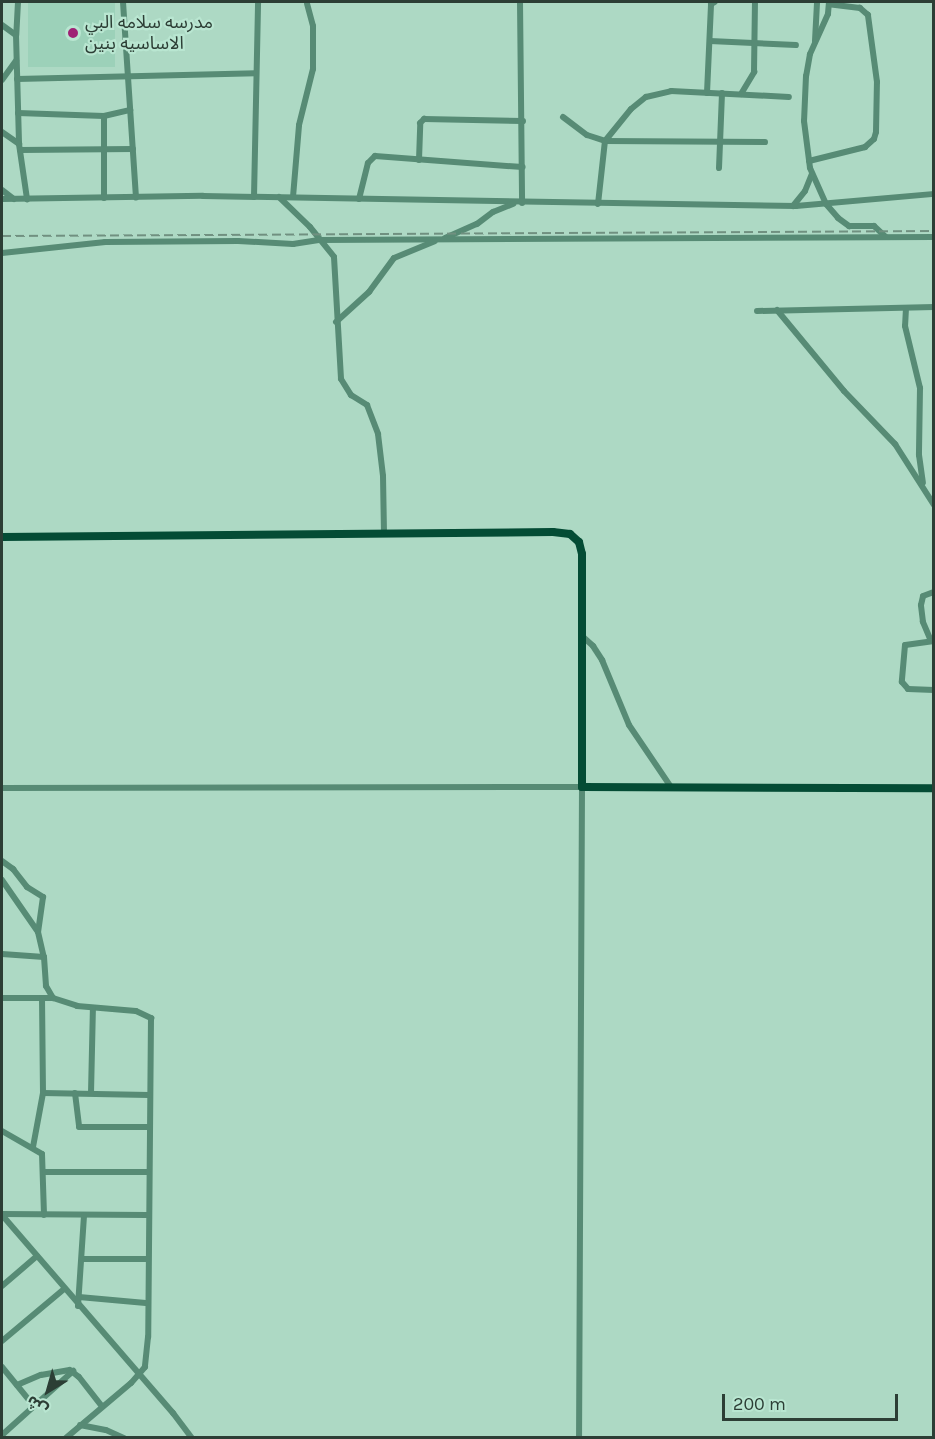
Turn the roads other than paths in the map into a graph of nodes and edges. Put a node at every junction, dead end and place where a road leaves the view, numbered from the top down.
1 (18, 2) edge
2 (123, 2) edge
3 (258, 2) edge
4 (715, 2) edge
5 (755, 2) edge
6 (817, 2) edge
7 (829, 3) edge
8 (307, 4) dead end
9 (521, 4) edge
10 (2, 26) edge
11 (16, 35) junction
12 (710, 41) junction
13 (815, 42) junction
14 (756, 43) junction
15 (796, 45) dead end
16 (16, 61) junction
17 (256, 73) junction
18 (128, 74) junction
19 (17, 78) junction
20 (2, 80) edge
21 (707, 93) junction
22 (722, 93) junction
23 (741, 94) junction
24 (789, 97) dead end
25 (130, 110) junction
26 (18, 114) junction
27 (104, 116) junction
28 (563, 117) dead end
29 (523, 120) junction
30 (2, 132) edge
31 (605, 141) junction
32 (720, 141) junction
33 (765, 142) dead end
34 (20, 147) junction
35 (103, 149) junction
36 (133, 149) junction
37 (419, 160) junction
38 (809, 161) junction
39 (523, 167) junction
40 (719, 168) dead end
41 (812, 174) junction
42 (2, 190) edge
43 (933, 194) edge
44 (254, 196) junction
45 (279, 197) junction
46 (293, 197) junction
47 (104, 198) junction
48 (136, 198) junction
49 (27, 199) junction
50 (359, 199) junction
51 (2, 200) edge
52 (15, 200) junction
53 (520, 203) junction
54 (598, 204) junction
55 (826, 204) junction
56 (793, 206) junction
57 (886, 237) junction
58 (933, 237) edge
59 (442, 239) junction
60 (319, 240) junction
61 (2, 253) edge
62 (933, 307) edge
63 (906, 308) junction
64 (777, 310) junction
65 (757, 311) dead end
66 (336, 322) junction
67 (924, 489) junction
68 (933, 505) edge
69 (384, 534) junction
70 (2, 537) edge
71 (933, 592) edge
72 (582, 636) junction
73 (932, 641) edge
74 (933, 690) edge
75 (582, 787) junction
76 (671, 787) junction
77 (2, 788) edge
78 (933, 788) edge
79 (2, 861) edge
80 (2, 880) edge
81 (38, 932) junction
82 (2, 954) edge
83 (44, 957) junction
84 (2, 998) edge
85 (42, 998) junction
86 (53, 998) junction
87 (93, 1008) junction
88 (43, 1093) junction
89 (75, 1093) junction
90 (91, 1093) junction
91 (149, 1095) junction
92 (148, 1127) junction
93 (2, 1131) edge
94 (33, 1147) junction
95 (45, 1172) junction
96 (148, 1172) junction
97 (2, 1215) edge
98 (44, 1215) junction
99 (84, 1215) junction
100 (147, 1215) junction
101 (37, 1256) junction
102 (83, 1259) junction
103 (147, 1259) junction
104 (2, 1286) edge
105 (64, 1289) junction
106 (79, 1298) junction
107 (146, 1303) junction
108 (78, 1306) junction
109 (2, 1341) edge
110 (2, 1367) edge
111 (73, 1371) junction
112 (138, 1375) junction
113 (17, 1385) junction
114 (33, 1405) junction
115 (102, 1406) junction
116 (80, 1425) junction
117 (2, 1435) edge
118 (66, 1437) edge
119 (124, 1437) edge
120 (192, 1437) edge
121 (579, 1437) edge

1 - 11 street
2 - 18 street
3 - 17 street
4 - 12 street
5 - 14 street
6 - 13 street
7 - 13 street
7 - 38 street
8 - 46 street
9 - 29 street
10 - 11 street
11 - 16 street
12 - 14 street
12 - 21 street
13 - 38 street
14 - 15 street
14 - 23 street
16 - 19 street
16 - 20 street
17 - 18 street
17 - 44 street
18 - 19 street
18 - 25 street
19 - 26 street
21 - 22 street
21 - 31 street
22 - 23 street
22 - 32 street
23 - 24 street
25 - 27 street
25 - 36 street
26 - 27 street
26 - 34 street
27 - 35 street
28 - 31 street
29 - 37 street
29 - 39 street
30 - 34 street
31 - 32 street
31 - 54 street
32 - 33 street
32 - 40 street
34 - 35 street
34 - 49 street
35 - 36 street
35 - 47 street
36 - 48 street
37 - 39 street
37 - 50 street
38 - 41 street
39 - 53 street
41 - 55 street
41 - 56 street
42 - 52 street
43 - 55 street
44 - 45 street
44 - 48 street
45 - 46 street
45 - 60 street
46 - 50 street
47 - 48 street
47 - 49 street
49 - 52 street
50 - 53 street
51 - 52 street
53 - 54 street
53 - 59 street
54 - 56 street
55 - 56 street
55 - 57 street
57 - 58 street
57 - 59 street
59 - 60 street
59 - 66 street
60 - 61 street
60 - 66 street
62 - 63 street
63 - 64 street
63 - 67 street
64 - 65 street
64 - 67 street
66 - 69 street
67 - 68 street
69 - 70 main road
69 - 72 main road
71 - 73 street
72 - 75 main road
72 - 76 street
73 - 74 street
75 - 76 main road
75 - 77 street
75 - 121 street
76 - 78 main road
79 - 81 street
80 - 81 street
81 - 83 street
82 - 83 street
83 - 86 street
84 - 85 street
85 - 86 street
85 - 88 street
86 - 87 street
87 - 90 street
87 - 91 street
88 - 89 street
88 - 94 street
89 - 90 street
89 - 92 street
90 - 91 street
91 - 92 street
92 - 96 street
93 - 94 street
94 - 95 street
95 - 96 street
95 - 98 street
96 - 100 street
97 - 98 street
97 - 101 street
98 - 99 street
99 - 100 street
99 - 102 street
100 - 103 street
101 - 104 street
101 - 105 street
102 - 103 street
102 - 106 street
103 - 107 street
105 - 108 street
105 - 109 street
106 - 107 street
106 - 108 street
107 - 112 street
108 - 112 street
110 - 113 street
111 - 113 street
111 - 114 street
111 - 115 street
112 - 115 street
112 - 120 street
113 - 114 street
114 - 117 street
115 - 116 street
116 - 118 street
116 - 119 street

